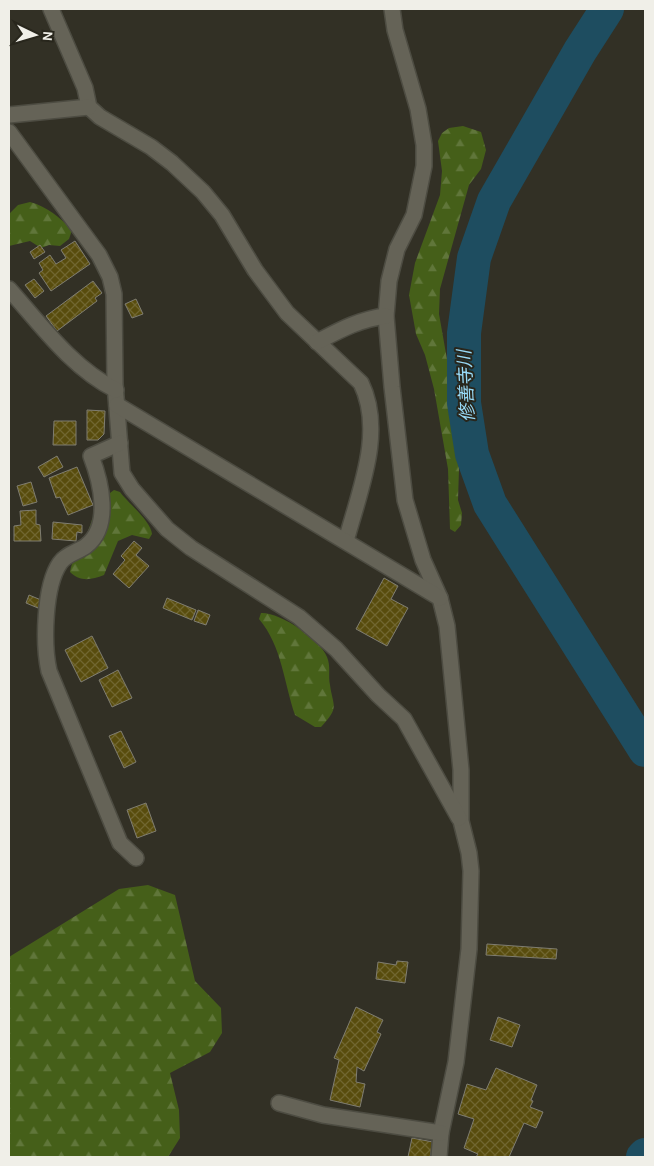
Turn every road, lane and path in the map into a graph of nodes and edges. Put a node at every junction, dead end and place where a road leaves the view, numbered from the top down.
1 (51, 9) edge
2 (392, 9) edge
3 (89, 107) junction
4 (9, 115) edge
5 (9, 132) edge
6 (9, 289) edge
7 (386, 316) junction
8 (317, 342) junction
9 (116, 390) junction
10 (117, 405) junction
11 (120, 443) junction
12 (346, 541) junction
13 (440, 598) junction
14 (461, 821) junction
15 (136, 858) dead end
16 (279, 1103) dead end
17 (441, 1133) junction
18 (440, 1157) edge

1 - 3 street
2 - 7 street
3 - 4 street
3 - 8 street
5 - 9 street
6 - 9 street
7 - 8 street
7 - 13 street
8 - 12 street
9 - 10 street
10 - 11 street
10 - 12 street
11 - 14 street
11 - 15 street
12 - 13 street
13 - 14 street
14 - 17 street
16 - 17 street
17 - 18 street

